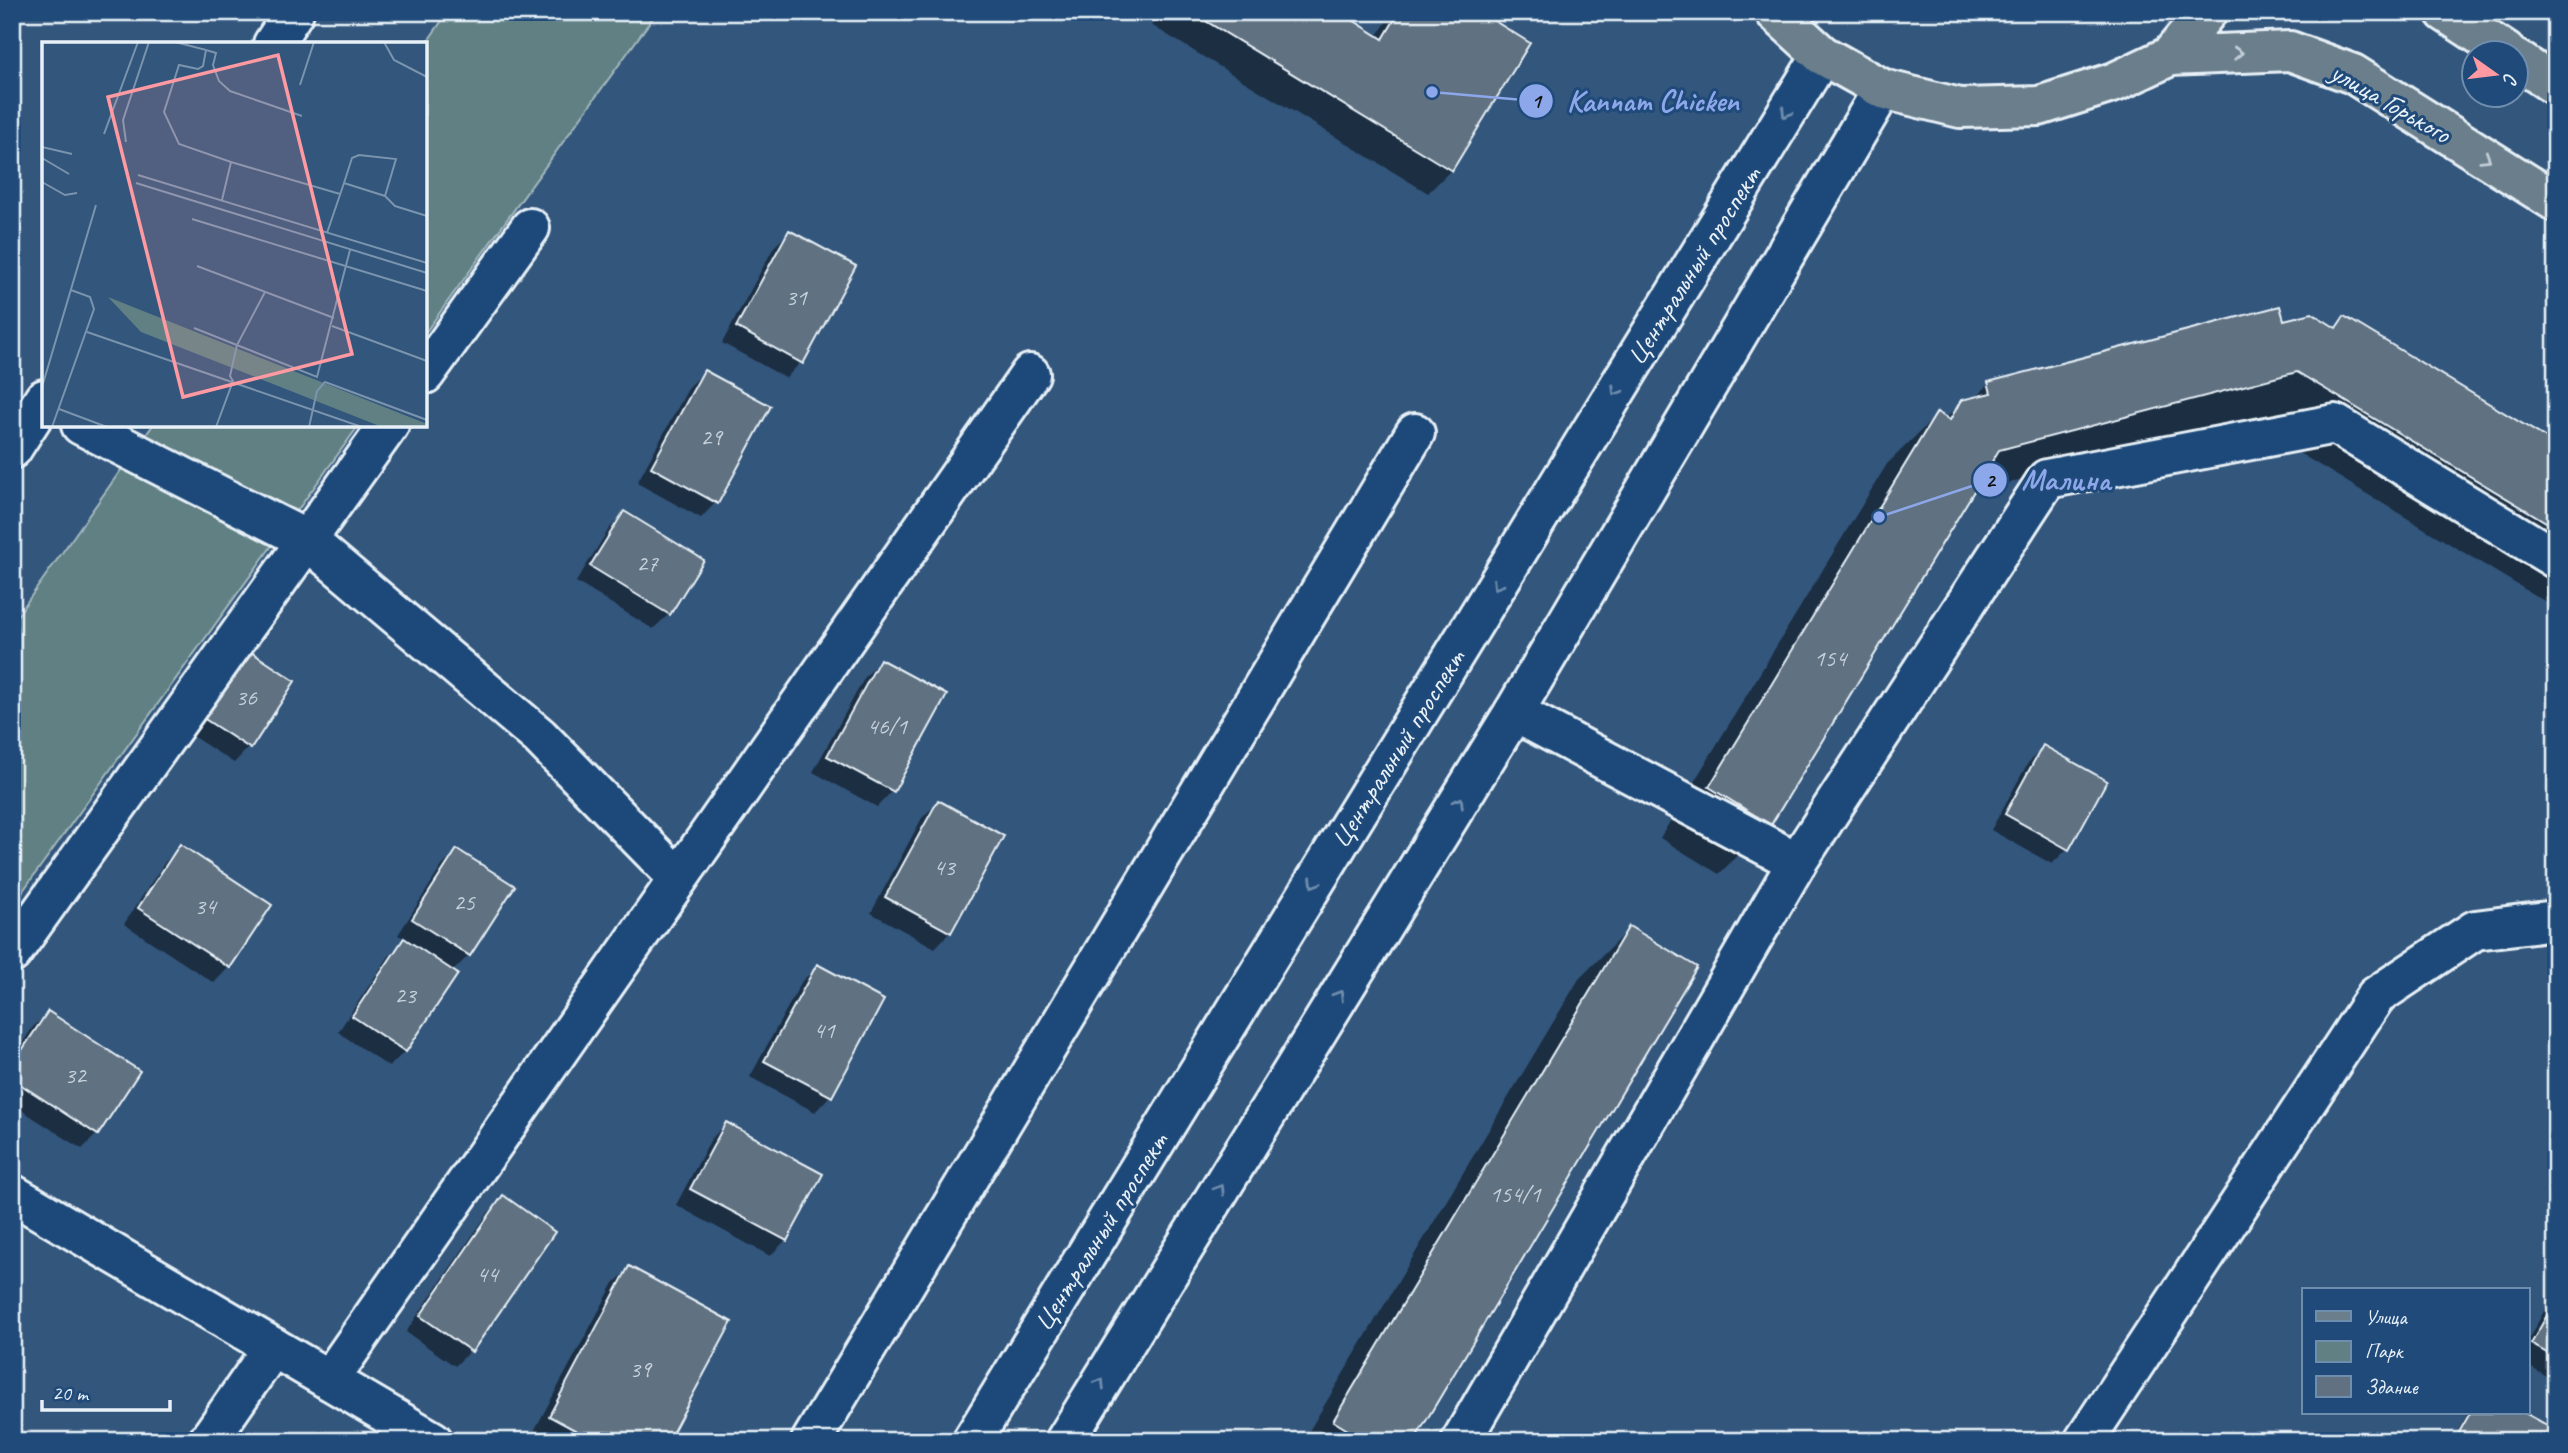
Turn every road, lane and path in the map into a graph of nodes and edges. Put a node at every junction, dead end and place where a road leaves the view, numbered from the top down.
1 (294, 12) edge
2 (1775, 12) edge
3 (2207, 12) edge
4 (2445, 12) edge
5 (2485, 38) edge
6 (274, 42) edge
7 (1822, 55) junction
8 (2170, 56) junction
9 (2530, 69) edge
10 (2556, 86) edge
11 (1883, 89) junction
12 (2556, 202) edge
13 (530, 228) dead end
14 (427, 371) edge
15 (1030, 374) dead end
16 (42, 402) edge
17 (85, 427) edge
18 (388, 427) edge
19 (1415, 433) dead end
20 (23, 434) edge
21 (307, 540) junction
22 (2556, 559) edge
23 (1514, 712) junction
24 (1797, 862) junction
25 (678, 878) junction
26 (2556, 920) edge
27 (12, 953) edge
28 (12, 1194) edge
29 (273, 1347) junction
30 (329, 1380) junction
31 (208, 1441) edge
32 (433, 1441) edge
33 (811, 1441) edge
34 (972, 1441) edge
35 (1065, 1441) edge
36 (1461, 1441) edge
37 (2084, 1441) edge

1 - 6 street
2 - 7 main road
3 - 8 main road
4 - 5 main road
7 - 11 main road
7 -> 34 street, Центральный проспект
8 - 11 main road
8 -> 12 main road, улица Горького
9 - 10 main road
11 - 23 street
13 - 14 street
15 - 25 street
16 - 20 street
17 - 21 street
18 - 21 street
19 - 33 street
21 - 25 street
21 - 27 street
22 - 24 street
23 - 24 street
35 -> 23 street
24 - 36 street
25 - 30 street
26 - 37 street
28 - 29 street
29 - 30 street
29 - 31 street
30 - 32 street

